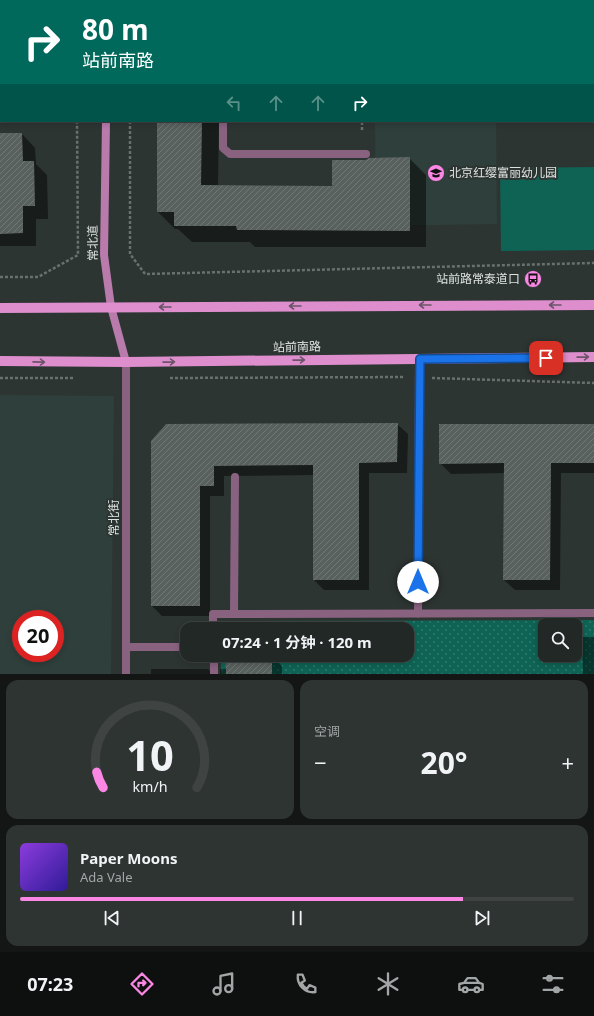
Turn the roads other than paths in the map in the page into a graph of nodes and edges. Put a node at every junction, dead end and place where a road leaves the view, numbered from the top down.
1 (106, 122) edge
2 (223, 122) edge
3 (366, 154) dead end
4 (594, 305) edge
5 (111, 307) junction
6 (0, 308) edge
7 (594, 357) edge
8 (420, 359) junction
9 (0, 361) edge
10 (126, 362) junction
11 (235, 477) dead end
12 (594, 613) edge
13 (234, 614) junction
14 (418, 614) junction
15 (213, 622) edge
16 (126, 647) junction
17 (180, 647) edge
18 (214, 662) edge
19 (126, 674) edge
20 (214, 674) edge

1 - 5 street, 常北道
2 - 3 street
4 -> 5 main road
5 - 6 main road
5 - 10 street, 常北道
8 -> 7 main road, 站前南路
10 -> 8 main road, 站前南路
8 - 14 street
9 -> 10 main road, 站前南路
10 - 16 street, 常北街
11 - 13 street
12 - 14 street
13 - 14 street
13 - 15 street
16 - 17 street
16 - 19 street, 常北街
18 - 20 street

